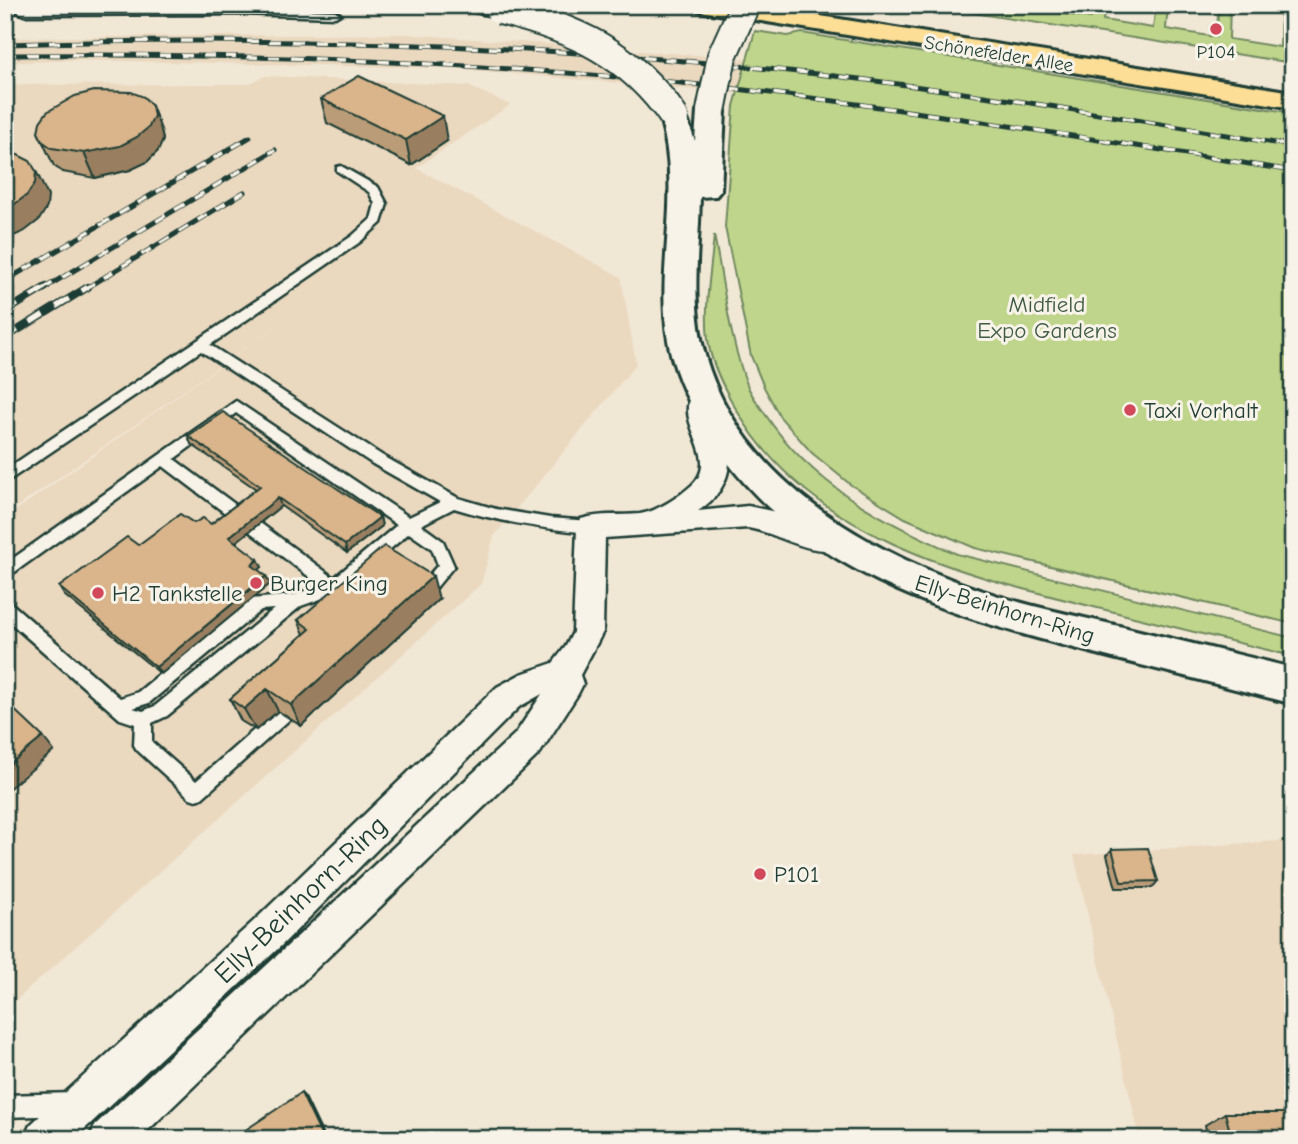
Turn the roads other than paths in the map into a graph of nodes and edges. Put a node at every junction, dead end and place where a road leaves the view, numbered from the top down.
1 (8, 5) edge
2 (706, 5) edge
3 (745, 5) edge
4 (843, 5) edge
5 (131, 8) edge
6 (488, 8) edge
7 (335, 14) dead end
8 (1293, 76) edge
9 (1293, 100) edge
10 (341, 169) dead end
11 (683, 252) junction
12 (201, 345) junction
13 (702, 397) junction
14 (164, 459) junction
15 (5, 478) edge
16 (453, 502) junction
17 (409, 523) junction
18 (646, 526) junction
19 (591, 527) junction
20 (833, 539) junction
21 (5, 573) edge
22 (334, 587) junction
23 (425, 589) edge
24 (295, 601) junction
25 (5, 608) edge
26 (564, 673) junction
27 (1293, 686) edge
28 (117, 706) junction
29 (284, 714) edge
30 (144, 719) junction
31 (82, 1104) junction
32 (5, 1106) edge
33 (44, 1139) edge
34 (109, 1139) edge

1 - 5 lane
2 - 9 highway, Schönefelder Allee
3 - 11 street, bridge
4 - 8 highway, Schönefelder Allee
5 - 7 lane
6 - 11 street, Elly-Beinhorn-Ring, bridge
10 - 12 lane
11 - 13 street, Elly-Beinhorn-Ring
12 - 15 lane
12 - 16 lane
13 - 18 street, Elly-Beinhorn-Ring
13 - 20 street, Elly-Beinhorn-Ring
14 - 17 lane
14 - 21 lane
14 - 22 lane
16 - 17 lane
16 - 19 lane
17 - 22 lane
17 - 23 lane
18 - 19 street, Elly-Beinhorn-Ring
18 - 20 street
19 - 26 street, Elly-Beinhorn-Ring
20 - 27 street, Elly-Beinhorn-Ring
22 - 24 lane
24 - 28 lane
24 - 30 lane
25 - 28 lane
26 - 31 street, Elly-Beinhorn-Ring
26 - 34 street, Elly-Beinhorn-Ring
28 - 30 lane
29 - 30 lane
31 - 32 lane
31 - 33 street, Elly-Beinhorn-Ring

